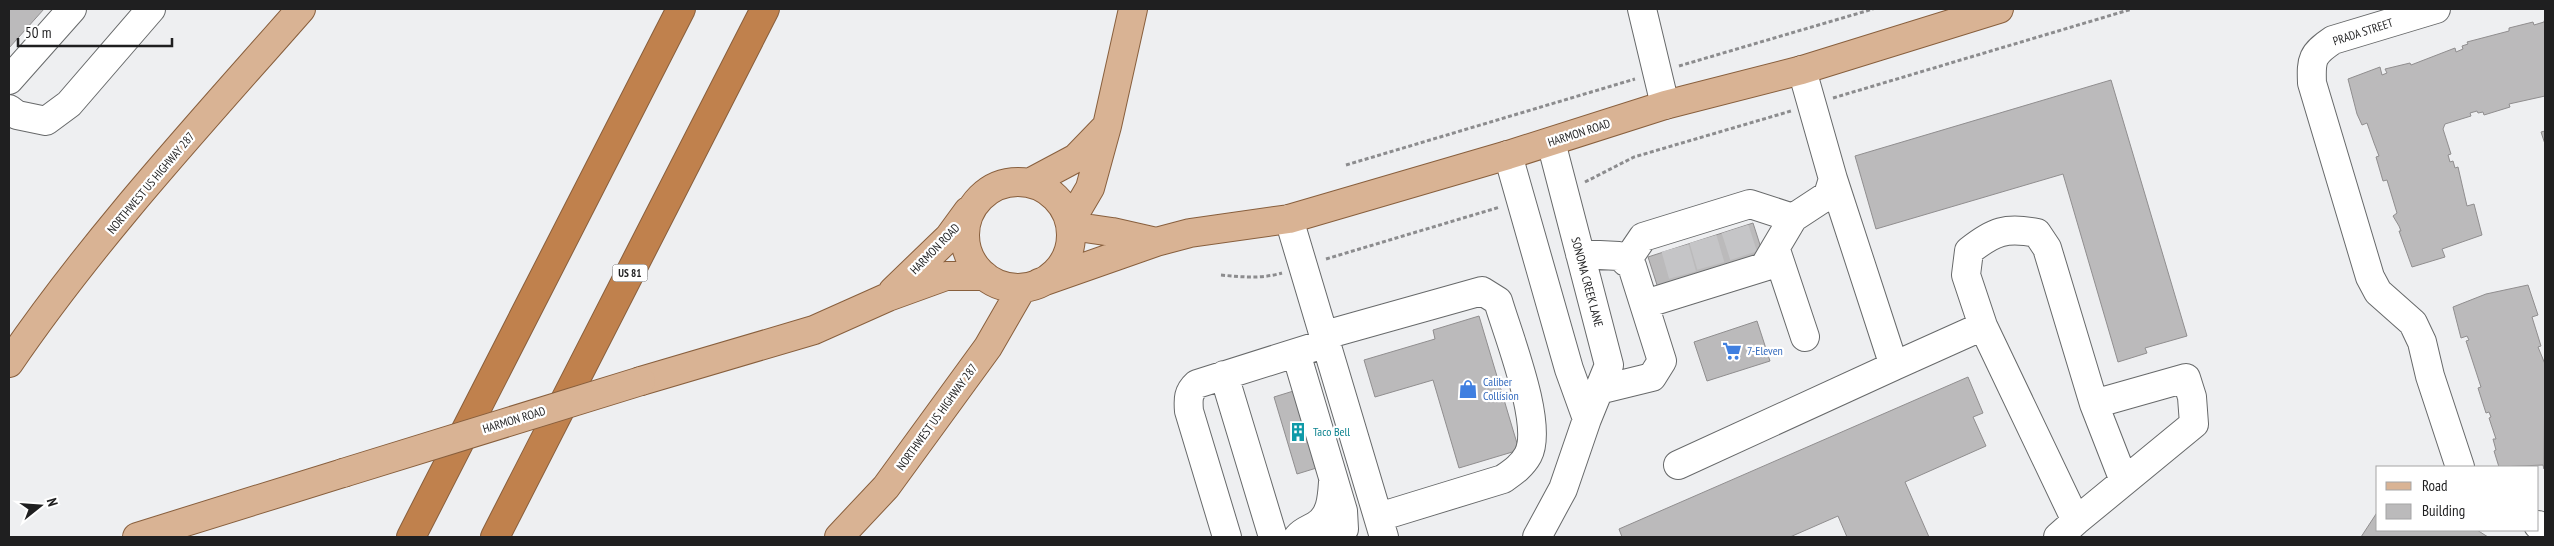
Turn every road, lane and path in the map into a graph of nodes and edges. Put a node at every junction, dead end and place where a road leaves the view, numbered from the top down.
1 (72, 9) edge
2 (150, 9) edge
3 (301, 9) edge
4 (681, 9) edge
5 (765, 9) edge
6 (1133, 9) edge
7 (1642, 9) edge
8 (1873, 9) edge
9 (1999, 9) edge
10 (2132, 9) edge
11 (2436, 9) edge
12 (1802, 70) junction
13 (1658, 72) junction
14 (9, 80) edge
15 (1665, 105) junction
16 (1810, 105) junction
17 (9, 109) edge
18 (1107, 126) junction
19 (1551, 142) junction
20 (1508, 155) junction
21 (1346, 165) dead end
22 (1833, 179) junction
23 (1030, 182) junction
24 (1562, 188) junction
25 (978, 198) junction
26 (1521, 200) junction
27 (1793, 218) junction
28 (1289, 219) junction
29 (1070, 224) junction
30 (1156, 242) junction
31 (1776, 250) junction
32 (1580, 254) junction
33 (1626, 262) junction
34 (1304, 266) junction
35 (1221, 275) dead end
36 (984, 276) junction
37 (1031, 286) junction
38 (888, 297) junction
39 (1645, 304) junction
40 (1983, 326) junction
41 (1805, 337) dead end
42 (1326, 339) junction
43 (1296, 353) junction
44 (9, 363) edge
45 (1894, 366) junction
46 (1224, 375) junction
47 (1599, 390) junction
48 (2094, 404) junction
49 (1587, 419) junction
50 (1678, 465) dead end
51 (2460, 466) edge
52 (1333, 478) junction
53 (2124, 482) junction
54 (1381, 527) edge
55 (2067, 529) edge
56 (137, 537) edge
57 (411, 537) edge
58 (495, 537) edge
59 (839, 537) edge
60 (1227, 537) edge
61 (1273, 537) edge
62 (1298, 537) edge
63 (1336, 537) edge
64 (1537, 537) edge

1 - 14 street
2 - 17 street
3 - 44 main road, NORTHWEST US HIGHWAY 287
4 - 57 highway
5 - 58 highway, US 81
6 - 18 main road
7 - 13 street
8 - 13 path
9 - 12 main road, HARMON ROAD
10 - 16 path
11 - 51 street, PRADA STREET
12 - 15 main road, HARMON ROAD
12 - 16 street
13 - 15 street
13 - 21 path
15 - 19 main road, HARMON ROAD
16 - 22 street
16 - 24 path
18 - 23 main road
18 - 29 main road
19 - 20 main road, HARMON ROAD
19 - 24 street, SONOMA CREEK LANE
20 - 26 street
20 - 28 main road, HARMON ROAD
22 - 27 street
22 - 45 street
23 - 25 main road
23 - 29 main road
24 - 32 street, SONOMA CREEK LANE
25 - 36 main road
25 - 38 main road, HARMON ROAD
26 - 34 path
26 - 49 street
27 - 31 street
27 - 33 street
28 - 30 main road, HARMON ROAD
28 - 34 street
29 - 30 main road, HARMON ROAD
29 - 37 main road
30 - 37 main road, HARMON ROAD
31 - 39 street
31 - 41 street
32 - 33 street
32 - 47 street, SONOMA CREEK LANE
33 - 39 street
34 - 35 path
34 - 42 street
36 - 37 main road
36 - 38 main road, HARMON ROAD
37 - 59 main road, NORTHWEST US HIGHWAY 287
38 - 56 main road, HARMON ROAD, bridge
39 - 47 street
40 - 45 street
40 - 48 street
40 - 55 street
42 - 43 street
42 - 54 street
42 - 54 street
43 - 46 street
43 - 52 street
45 - 50 street
46 - 60 street
46 - 61 street
47 - 49 street, SONOMA CREEK LANE
48 - 53 street
48 - 53 street
49 - 64 street, SONOMA CREEK LANE
52 - 62 street
52 - 63 street
53 - 55 street

